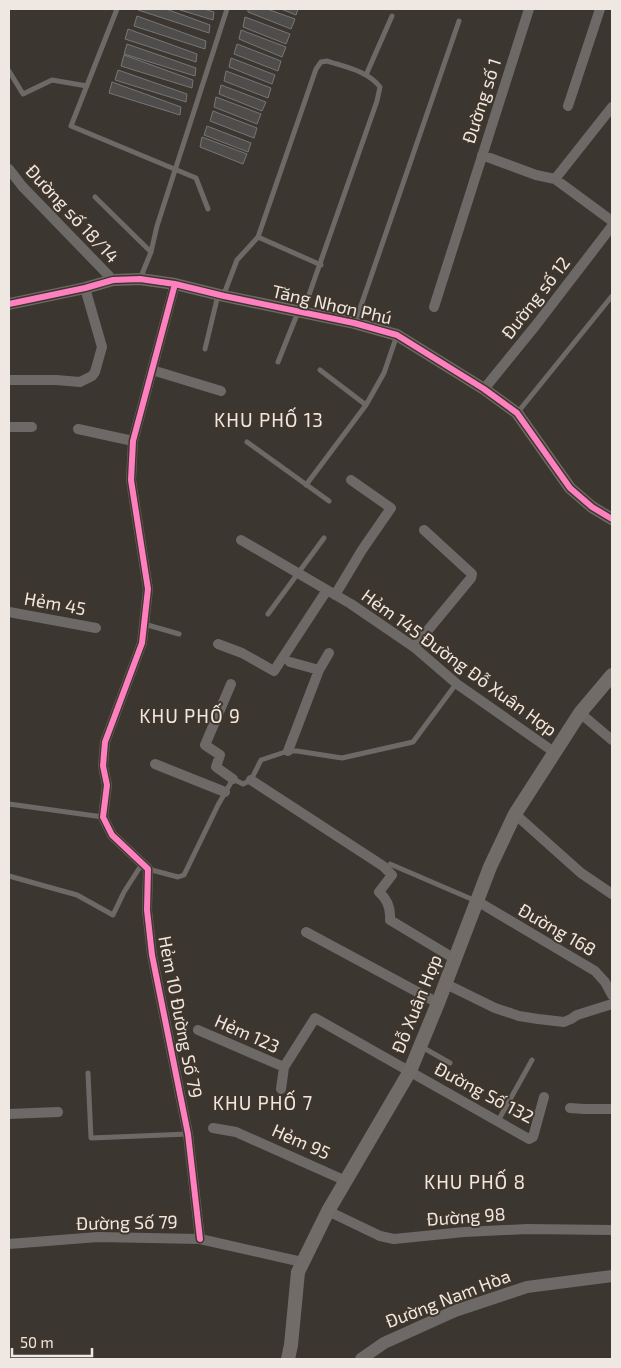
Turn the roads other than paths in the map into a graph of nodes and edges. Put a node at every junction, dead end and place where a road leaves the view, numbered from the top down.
1 (117, 9) edge
2 (227, 9) edge
3 (529, 9) edge
4 (600, 9) edge
5 (392, 16) dead end
6 (459, 21) dead end
7 (9, 71) edge
8 (366, 75) junction
9 (87, 86) junction
10 (568, 106) dead end
11 (612, 106) edge
12 (482, 155) junction
13 (176, 168) junction
14 (9, 169) edge
15 (555, 179) junction
16 (95, 197) dead end
17 (208, 209) dead end
18 (612, 221) edge
19 (612, 226) edge
20 (258, 237) junction
21 (151, 252) junction
22 (321, 265) junction
23 (140, 278) junction
24 (113, 280) junction
25 (175, 284) junction
26 (85, 288) junction
27 (221, 296) junction
28 (612, 296) edge
29 (9, 304) edge
30 (434, 307) dead end
31 (300, 312) junction
32 (354, 324) junction
33 (397, 335) junction
34 (205, 349) dead end
35 (278, 362) dead end
36 (152, 370) junction
37 (320, 370) dead end
38 (9, 380) edge
39 (484, 389) junction
40 (221, 391) dead end
41 (366, 405) junction
42 (518, 413) junction
43 (9, 427) edge
44 (32, 427) dead end
45 (78, 428) dead end
46 (133, 441) junction
47 (247, 442) dead end
48 (352, 480) dead end
49 (306, 485) junction
50 (329, 501) dead end
51 (612, 519) edge
52 (424, 530) dead end
53 (324, 538) dead end
54 (241, 540) dead end
55 (299, 574) junction
56 (331, 592) junction
57 (9, 612) edge
58 (268, 614) dead end
59 (144, 624) junction
60 (96, 628) dead end
61 (179, 634) dead end
62 (218, 644) dead end
63 (414, 647) junction
64 (329, 653) dead end
65 (290, 662) dead end
66 (320, 670) junction
67 (612, 675) edge
68 (231, 684) dead end
69 (457, 684) junction
70 (580, 712) junction
71 (612, 740) edge
72 (288, 751) junction
73 (554, 752) junction
74 (155, 764) dead end
75 (233, 780) junction
76 (251, 780) junction
77 (225, 792) junction
78 (9, 804) edge
79 (515, 814) junction
80 (103, 817) junction
81 (390, 864) dead end
82 (145, 866) junction
83 (9, 876) edge
84 (612, 894) edge
85 (477, 901) junction
86 (306, 932) dead end
87 (455, 959) junction
88 (446, 984) junction
89 (612, 995) edge
90 (438, 1004) junction
91 (612, 1004) edge
92 (198, 1030) dead end
93 (421, 1046) junction
94 (532, 1060) dead end
95 (450, 1063) dead end
96 (284, 1067) junction
97 (410, 1072) junction
98 (88, 1073) dead end
99 (281, 1089) dead end
100 (544, 1097) dead end
101 (570, 1108) dead end
102 (612, 1109) edge
103 (58, 1112) dead end
104 (9, 1114) edge
105 (498, 1121) junction
106 (213, 1128) dead end
107 (188, 1134) junction
108 (346, 1181) junction
109 (328, 1211) junction
110 (612, 1230) edge
111 (200, 1238) junction
112 (9, 1244) edge
113 (302, 1262) junction
114 (612, 1276) edge
115 (288, 1359) edge
116 (361, 1359) edge

1 - 9 lane
2 - 13 lane
3 - 12 street, Đường số 1
4 - 10 street
5 - 8 lane
6 - 32 lane
7 - 9 lane
8 - 20 lane
8 - 22 lane
9 - 13 lane
11 - 15 street
12 - 15 street
12 - 30 street, Đường số 1
13 - 17 lane
13 - 21 lane
14 - 24 street, Đường số 18/14
15 - 18 street
16 - 21 lane
19 - 39 street, Đường số 12
20 - 22 lane
20 - 27 lane
21 - 23 lane
22 - 31 lane
23 - 24 street, Tăng Nhơn Phú
23 - 25 street, Tăng Nhơn Phú
24 - 26 street, Tăng Nhơn Phú
25 - 27 street, Tăng Nhơn Phú
25 - 36 street
26 - 29 street, Tăng Nhơn Phú
26 - 38 street
27 - 31 street, Tăng Nhơn Phú
27 - 34 lane
28 - 42 lane
31 - 32 street, Tăng Nhơn Phú
31 - 35 lane
32 - 33 street, Tăng Nhơn Phú
33 - 39 street, Tăng Nhơn Phú
33 - 41 lane
36 - 40 street
36 - 46 street
37 - 41 lane
39 - 42 street, Tăng Nhơn Phú
41 - 49 lane
42 - 51 street, Tăng Nhơn Phú
43 - 44 street
45 - 46 street
46 - 59 street
47 - 49 lane
48 - 56 street
49 - 50 lane
52 - 63 street
53 - 55 lane
54 - 55 street, Hẻm 145 Đường Đỗ Xuân Hợp
55 - 56 street, Hẻm 145 Đường Đỗ Xuân Hợp
55 - 58 lane
56 - 62 street
56 - 63 street, Hẻm 145 Đường Đỗ Xuân Hợp
57 - 60 street, Hẻm 45
59 - 61 lane
59 - 80 street
63 - 69 street, Hẻm 145 Đường Đỗ Xuân Hợp
64 - 66 street
65 - 66 street
66 - 72 street
67 - 70 main road, Đỗ Xuân Hợp
68 - 75 street
69 - 72 lane
69 - 73 street, Hẻm 145 Đường Đỗ Xuân Hợp
70 - 71 street
70 - 73 main road, Đỗ Xuân Hợp
72 - 76 lane
73 - 79 main road, Đỗ Xuân Hợp
74 - 77 street
75 - 76 lane
75 - 77 lane
76 - 87 street
77 - 82 lane
78 - 80 lane
79 - 84 street
79 - 85 main road, Đỗ Xuân Hợp
80 - 82 street
81 - 85 lane
82 - 83 lane
82 - 107 street, Hẻm 10 Đường Số 79
85 - 87 main road, Đỗ Xuân Hợp
85 - 89 street, Đường 168
86 - 90 street
87 - 88 main road, Đỗ Xuân Hợp
88 - 90 main road, Đỗ Xuân Hợp
88 - 91 street
90 - 93 main road, Đỗ Xuân Hợp
92 - 96 street, Hẻm 123
93 - 95 lane
93 - 97 main road, Đỗ Xuân Hợp
94 - 105 lane
96 - 97 street, Hẻm 123
96 - 99 street, Hẻm 123
97 - 105 street, Đường Số 132
97 - 108 main road, Đỗ Xuân Hợp
98 - 107 lane
100 - 105 street, Đường Số 132
101 - 102 street
103 - 104 street
106 - 108 street, Hẻm 95
107 - 111 street, Hẻm 10 Đường Số 79
108 - 109 main road, Đỗ Xuân Hợp
109 - 110 street, Đường 98
109 - 113 main road, Đỗ Xuân Hợp
111 - 112 street, Đường Số 79
111 - 113 street, Đường Số 79
113 - 115 main road, Đỗ Xuân Hợp
114 - 116 street, Đường Nam Hòa

